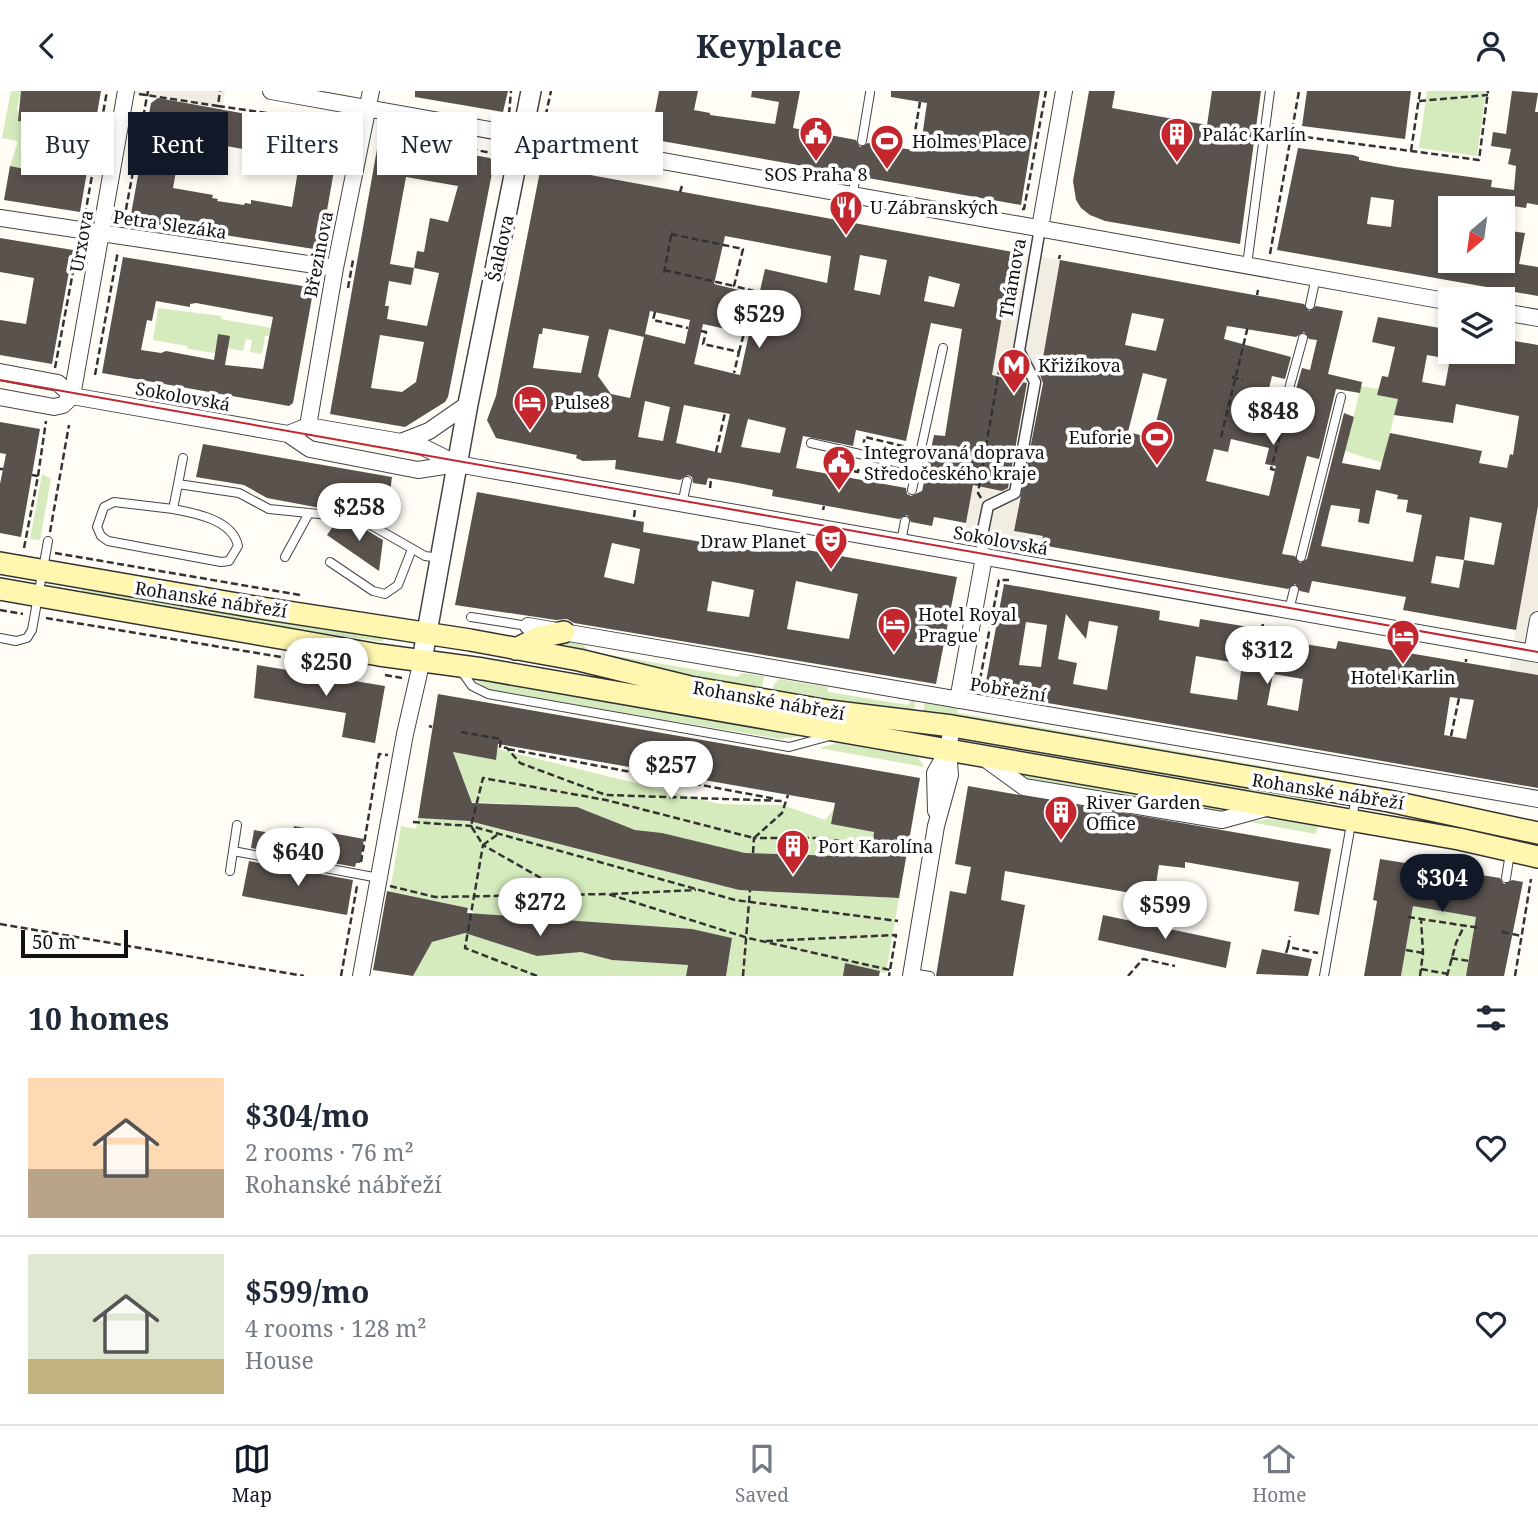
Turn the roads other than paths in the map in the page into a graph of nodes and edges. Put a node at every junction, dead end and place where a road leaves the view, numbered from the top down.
1 (271, 91) edge
2 (371, 91) edge
3 (531, 91) edge
4 (1064, 91) edge
5 (1270, 91) edge
6 (129, 92) edge
7 (870, 93) dead end
8 (367, 108) junction
9 (527, 112) edge
10 (491, 131) edge
11 (862, 141) dead end
12 (663, 163) edge
13 (514, 175) edge
14 (856, 175) dead end
15 (852, 197) junction
16 (0, 218) edge
17 (1040, 228) junction
18 (102, 234) junction
19 (1247, 265) junction
20 (334, 268) junction
21 (1316, 277) junction
22 (1438, 300) edge
23 (1310, 305) dead end
24 (1515, 314) edge
25 (1538, 318) edge
26 (1303, 338) dead end
27 (943, 348) dead end
28 (0, 372) edge
29 (72, 396) junction
30 (0, 397) edge
31 (1341, 397) dead end
32 (468, 404) junction
33 (1280, 422) road end
34 (308, 426) junction
35 (288, 434) junction
36 (401, 442) junction
37 (811, 443) dead end
38 (183, 458) dead end
39 (457, 464) junction
40 (917, 467) junction
41 (687, 481) dead end
42 (178, 484) junction
43 (912, 490) dead end
44 (682, 504) junction
45 (173, 509) junction
46 (309, 513) junction
47 (905, 521) dead end
48 (48, 541) road end
49 (901, 542) junction
50 (412, 549) junction
51 (285, 557) dead end
52 (984, 557) junction
53 (1301, 557) dead end
54 (440, 558) junction
55 (44, 561) junction
56 (330, 562) dead end
57 (0, 563) edge
58 (0, 589) edge
59 (1294, 590) dead end
60 (37, 606) junction
61 (1289, 610) junction
62 (471, 617) dead end
63 (1538, 620) edge
64 (528, 626) joint
65 (564, 632) junction
66 (426, 634) junction
67 (0, 638) edge
68 (516, 649) junction
69 (1535, 654) edge
70 (422, 660) junction
71 (958, 700) junction
72 (952, 726) junction
73 (947, 750) junction
74 (1356, 795) junction
75 (1538, 799) edge
76 (1352, 821) junction
77 (237, 825) dead end
78 (1538, 833) edge
79 (1511, 850) junction
80 (233, 851) junction
81 (1538, 857) edge
82 (230, 871) dead end
83 (1507, 878) dead end
84 (383, 881) junction
85 (911, 974) edge
86 (361, 976) edge
87 (930, 976) edge
88 (1324, 976) edge

1 - 8 street
2 - 8 street, Březinova
3 - 9 street, Šaldova
4 - 17 street, Thámova
5 - 19 lane
6 - 18 street, Urxova
7 - 11 lane
8 - 10 street
8 - 20 street, Březinova
12 - 15 street
13 - 32 street, Šaldova
14 - 15 lane
15 - 17 street
16 - 18 street, Petra Slezáka
17 - 19 street
17 - 52 street, Thámova
18 - 20 street, Petra Slezáka
18 - 29 street, Urxova
19 - 21 street
20 - 34 street, Březinova
21 - 22 street
21 - 23 lane
24 - 25 street
26 - 33 lane
27 - 40 lane
28 - 29 street, Sokolovská
29 - 30 street, Sokolovská
29 - 35 street, Sokolovská
31 - 53 lane
32 - 36 street
32 - 39 street, Šaldova
34 - 35 street
34 - 36 street, Sokolovská
35 - 39 street, Sokolovská
36 - 39 street, Sokolovská
37 - 40 lane
38 - 42 lane
39 - 44 street, Sokolovská
39 - 54 street, Šaldova
40 - 43 lane
41 - 44 lane
42 - 45 lane
42 - 46 lane
44 - 49 street, Sokolovská
45 - 45 lane
46 - 50 lane
46 - 51 lane
47 - 49 lane
48 - 55 lane
49 - 52 street, Sokolovská
50 - 54 lane
50 - 56 lane
52 - 61 street, Sokolovská
52 - 71 street
54 - 66 street, Šaldova
55 - 57 main road, Rohanské nábřeží
55 - 60 lane
55 - 66 main road, Rohanské nábřeží
58 - 60 main road, Rohanské nábřeží
59 - 61 lane
60 - 67 lane
60 - 70 main road, Rohanské nábřeží
61 - 69 street, Sokolovská
62 - 64 lane, Pobřežní
63 - 69 street
64 - 65 street, Pobřežní
65 - 68 main road
65 - 71 street, Pobřežní
66 - 68 main road, Rohanské nábřeží
66 - 70 street, Šaldova
68 - 72 main road, Rohanské nábřeží
70 - 73 main road, Rohanské nábřeží
70 - 84 street
71 - 75 street, Pobřežní
72 - 73 street
72 - 74 main road, Rohanské nábřeží
73 - 76 main road, Rohanské nábřeží
73 - 85 street
74 - 76 lane
74 - 78 main road, Rohanské nábřeží
76 - 79 main road, Rohanské nábřeží
76 - 88 lane
77 - 80 lane
79 - 81 main road, Rohanské nábřeží
79 - 83 lane
80 - 82 lane
80 - 84 lane
84 - 86 street
85 - 87 lane

